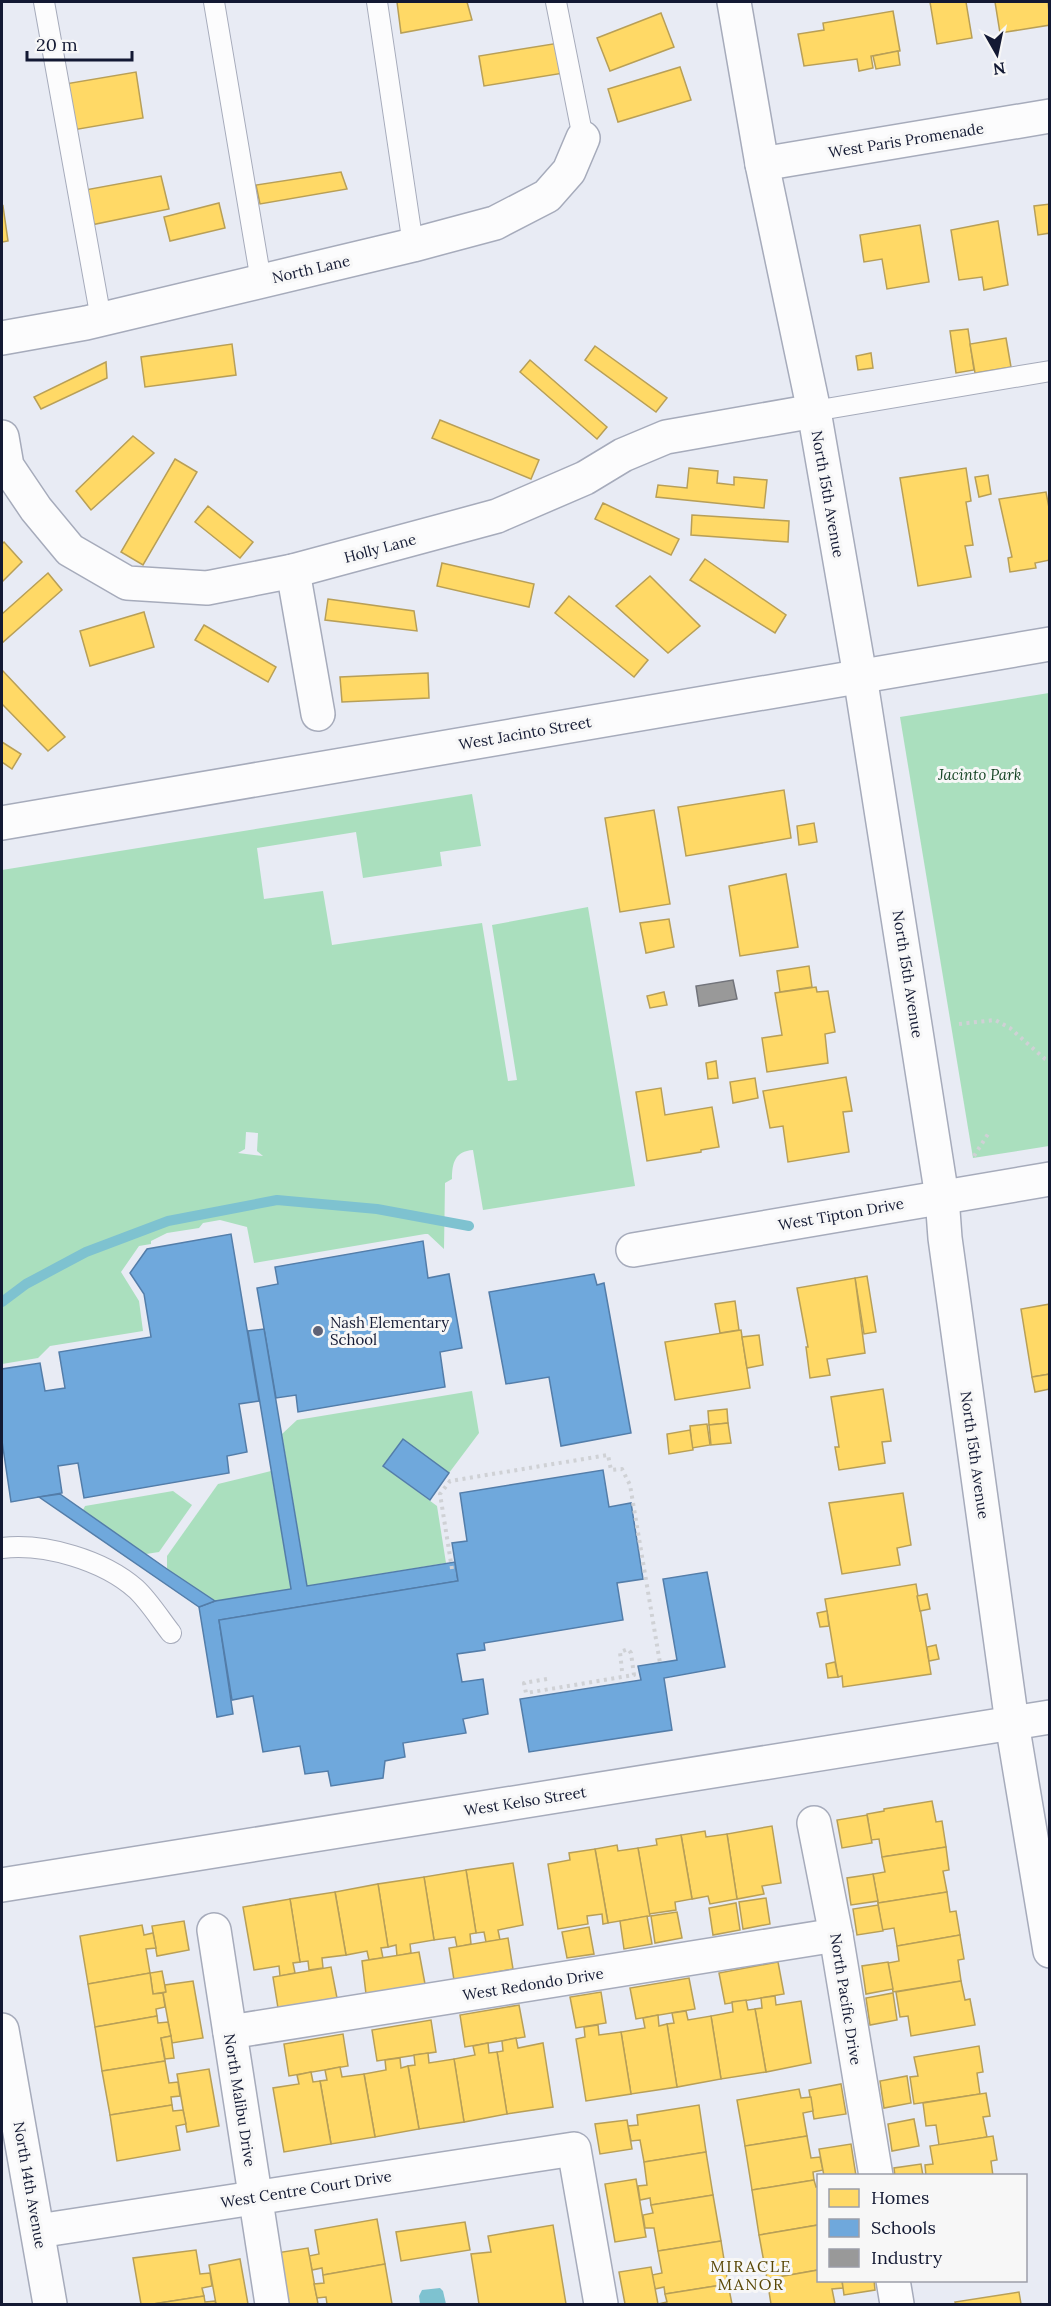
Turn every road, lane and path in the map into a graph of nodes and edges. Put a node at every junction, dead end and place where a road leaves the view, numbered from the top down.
1 (44, 2) edge
2 (214, 2) edge
3 (377, 2) edge
4 (556, 2) edge
5 (734, 2) edge
6 (1050, 116) edge
7 (583, 138) joint
8 (762, 164) junction
9 (413, 245) junction
10 (261, 281) junction
11 (101, 319) junction
12 (2, 338) edge
13 (1050, 372) edge
14 (814, 411) junction
15 (2, 437) edge
16 (293, 571) junction
17 (1050, 644) edge
18 (860, 676) junction
19 (318, 714) dead end
20 (2, 823) edge
21 (959, 1023) dead end
22 (1050, 1061) edge
23 (988, 1134) dead end
24 (974, 1156) dead end
25 (1050, 1179) edge
26 (942, 1197) junction
27 (633, 1250) dead end
28 (2, 1548) edge
29 (452, 1569) dead end
30 (171, 1633) dead end
31 (660, 1663) dead end
32 (622, 1671) dead end
33 (547, 1679) dead end
34 (1050, 1717) edge
35 (1012, 1723) junction
36 (814, 1823) dead end
37 (2, 1885) edge
38 (214, 1930) dead end
39 (836, 1935) junction
40 (1050, 1951) edge
41 (2, 2030) edge
42 (230, 2032) junction
43 (876, 2174) edge
44 (255, 2197) junction
45 (38, 2231) junction
46 (893, 2282) edge
47 (50, 2304) edge
48 (272, 2304) edge
49 (601, 2304) edge
50 (897, 2304) edge

1 - 11 lane
2 - 10 lane
3 - 9 lane
4 - 7 lane
5 - 8 street, North 15th Avenue
6 - 8 street, West Paris Promenade
7 - 9 street, North Lane
8 - 14 street, North 15th Avenue
9 - 10 street, North Lane
10 - 11 street, North Lane
11 - 12 street, North Lane
13 - 14 lane
14 - 16 street, Holly Lane
14 - 18 street, North 15th Avenue
15 - 16 street, Holly Lane
16 - 19 street
17 - 18 street, West Jacinto Street
18 - 20 street, West Jacinto Street
18 - 26 street, North 15th Avenue
21 - 22 path
23 - 24 path
25 - 26 street, West Tipton Drive
26 - 27 street, West Tipton Drive
26 - 35 street, North 15th Avenue
28 - 30 lane
29 - 31 path
32 - 33 path
34 - 35 street, West Kelso Street
35 - 37 street, West Kelso Street
35 - 40 street, North 15th Avenue
36 - 39 street, North Pacific Drive
38 - 42 street, North Malibu Drive
39 - 42 street, West Redondo Drive
39 - 43 street, North Pacific Drive
41 - 45 street, North 14th Avenue
42 - 44 street, North Malibu Drive
44 - 45 street, West Centre Court Drive
44 - 48 street, North Malibu Drive
44 - 49 street, West Centre Court Drive
45 - 47 street, North 14th Avenue
46 - 50 street

